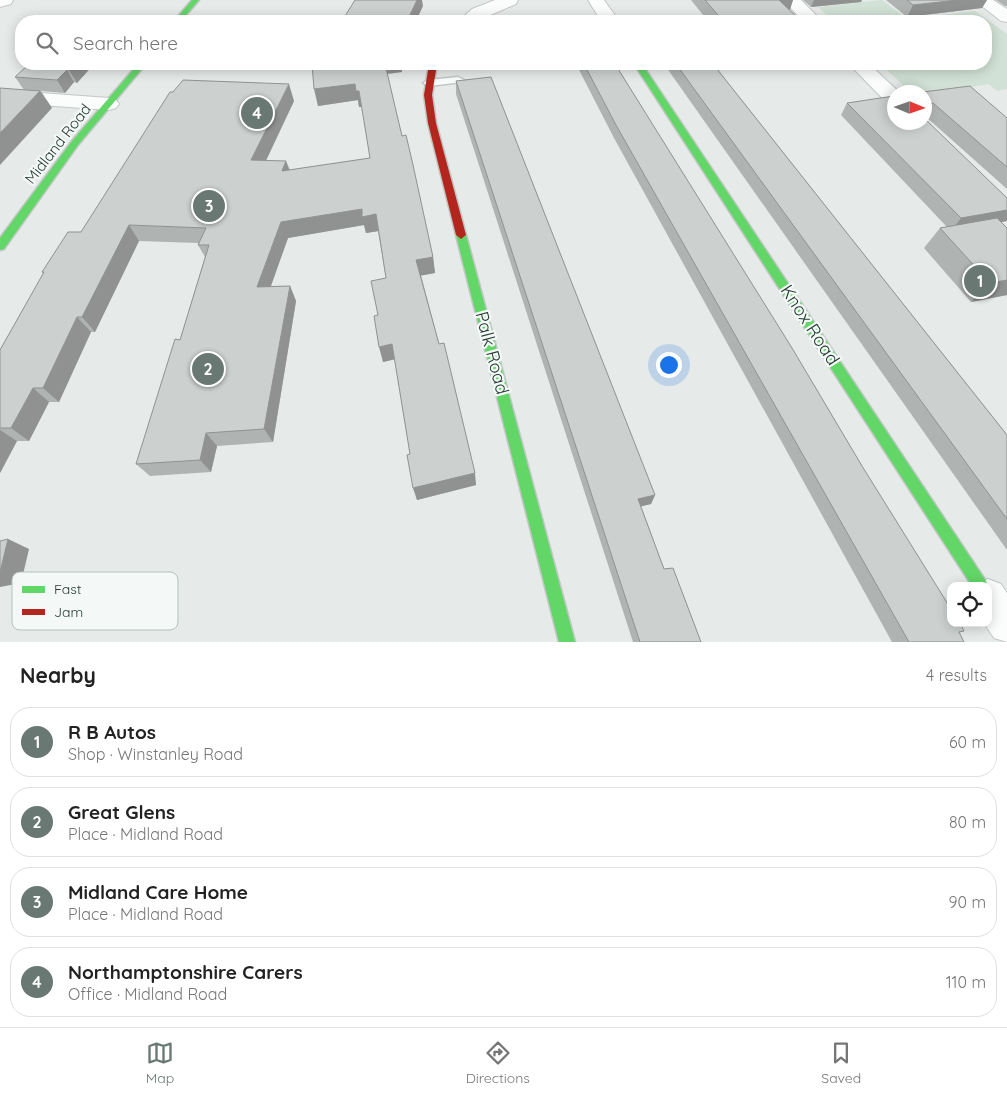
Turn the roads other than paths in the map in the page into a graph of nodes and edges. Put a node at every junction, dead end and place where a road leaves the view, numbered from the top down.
1 (5, 0) edge
2 (196, 0) edge
3 (596, 0) edge
4 (791, 0) edge
5 (982, 0) edge
6 (0, 2) edge
7 (500, 2) edge
8 (182, 15) edge
9 (478, 15) edge
10 (606, 15) edge
11 (807, 15) edge
12 (1007, 18) edge
13 (137, 70) edge
14 (432, 70) edge
15 (642, 70) edge
16 (864, 70) edge
17 (458, 80) edge
18 (430, 83) junction
19 (887, 91) edge
20 (0, 96) edge
21 (109, 104) junction
22 (0, 246) edge
23 (978, 582) edge
24 (992, 603) edge
25 (1007, 625) edge
26 (567, 642) edge

1 - 6 street
2 - 8 street
3 - 10 street
4 - 11 street
5 - 12 street
7 - 9 street
13 - 21 street, Midland Road
14 - 18 street, Palk Road
15 - 23 street, Knox Road
16 - 19 street
17 - 18 lane
18 - 26 street, Palk Road
20 - 21 street
21 - 22 street, Midland Road
24 - 25 street

